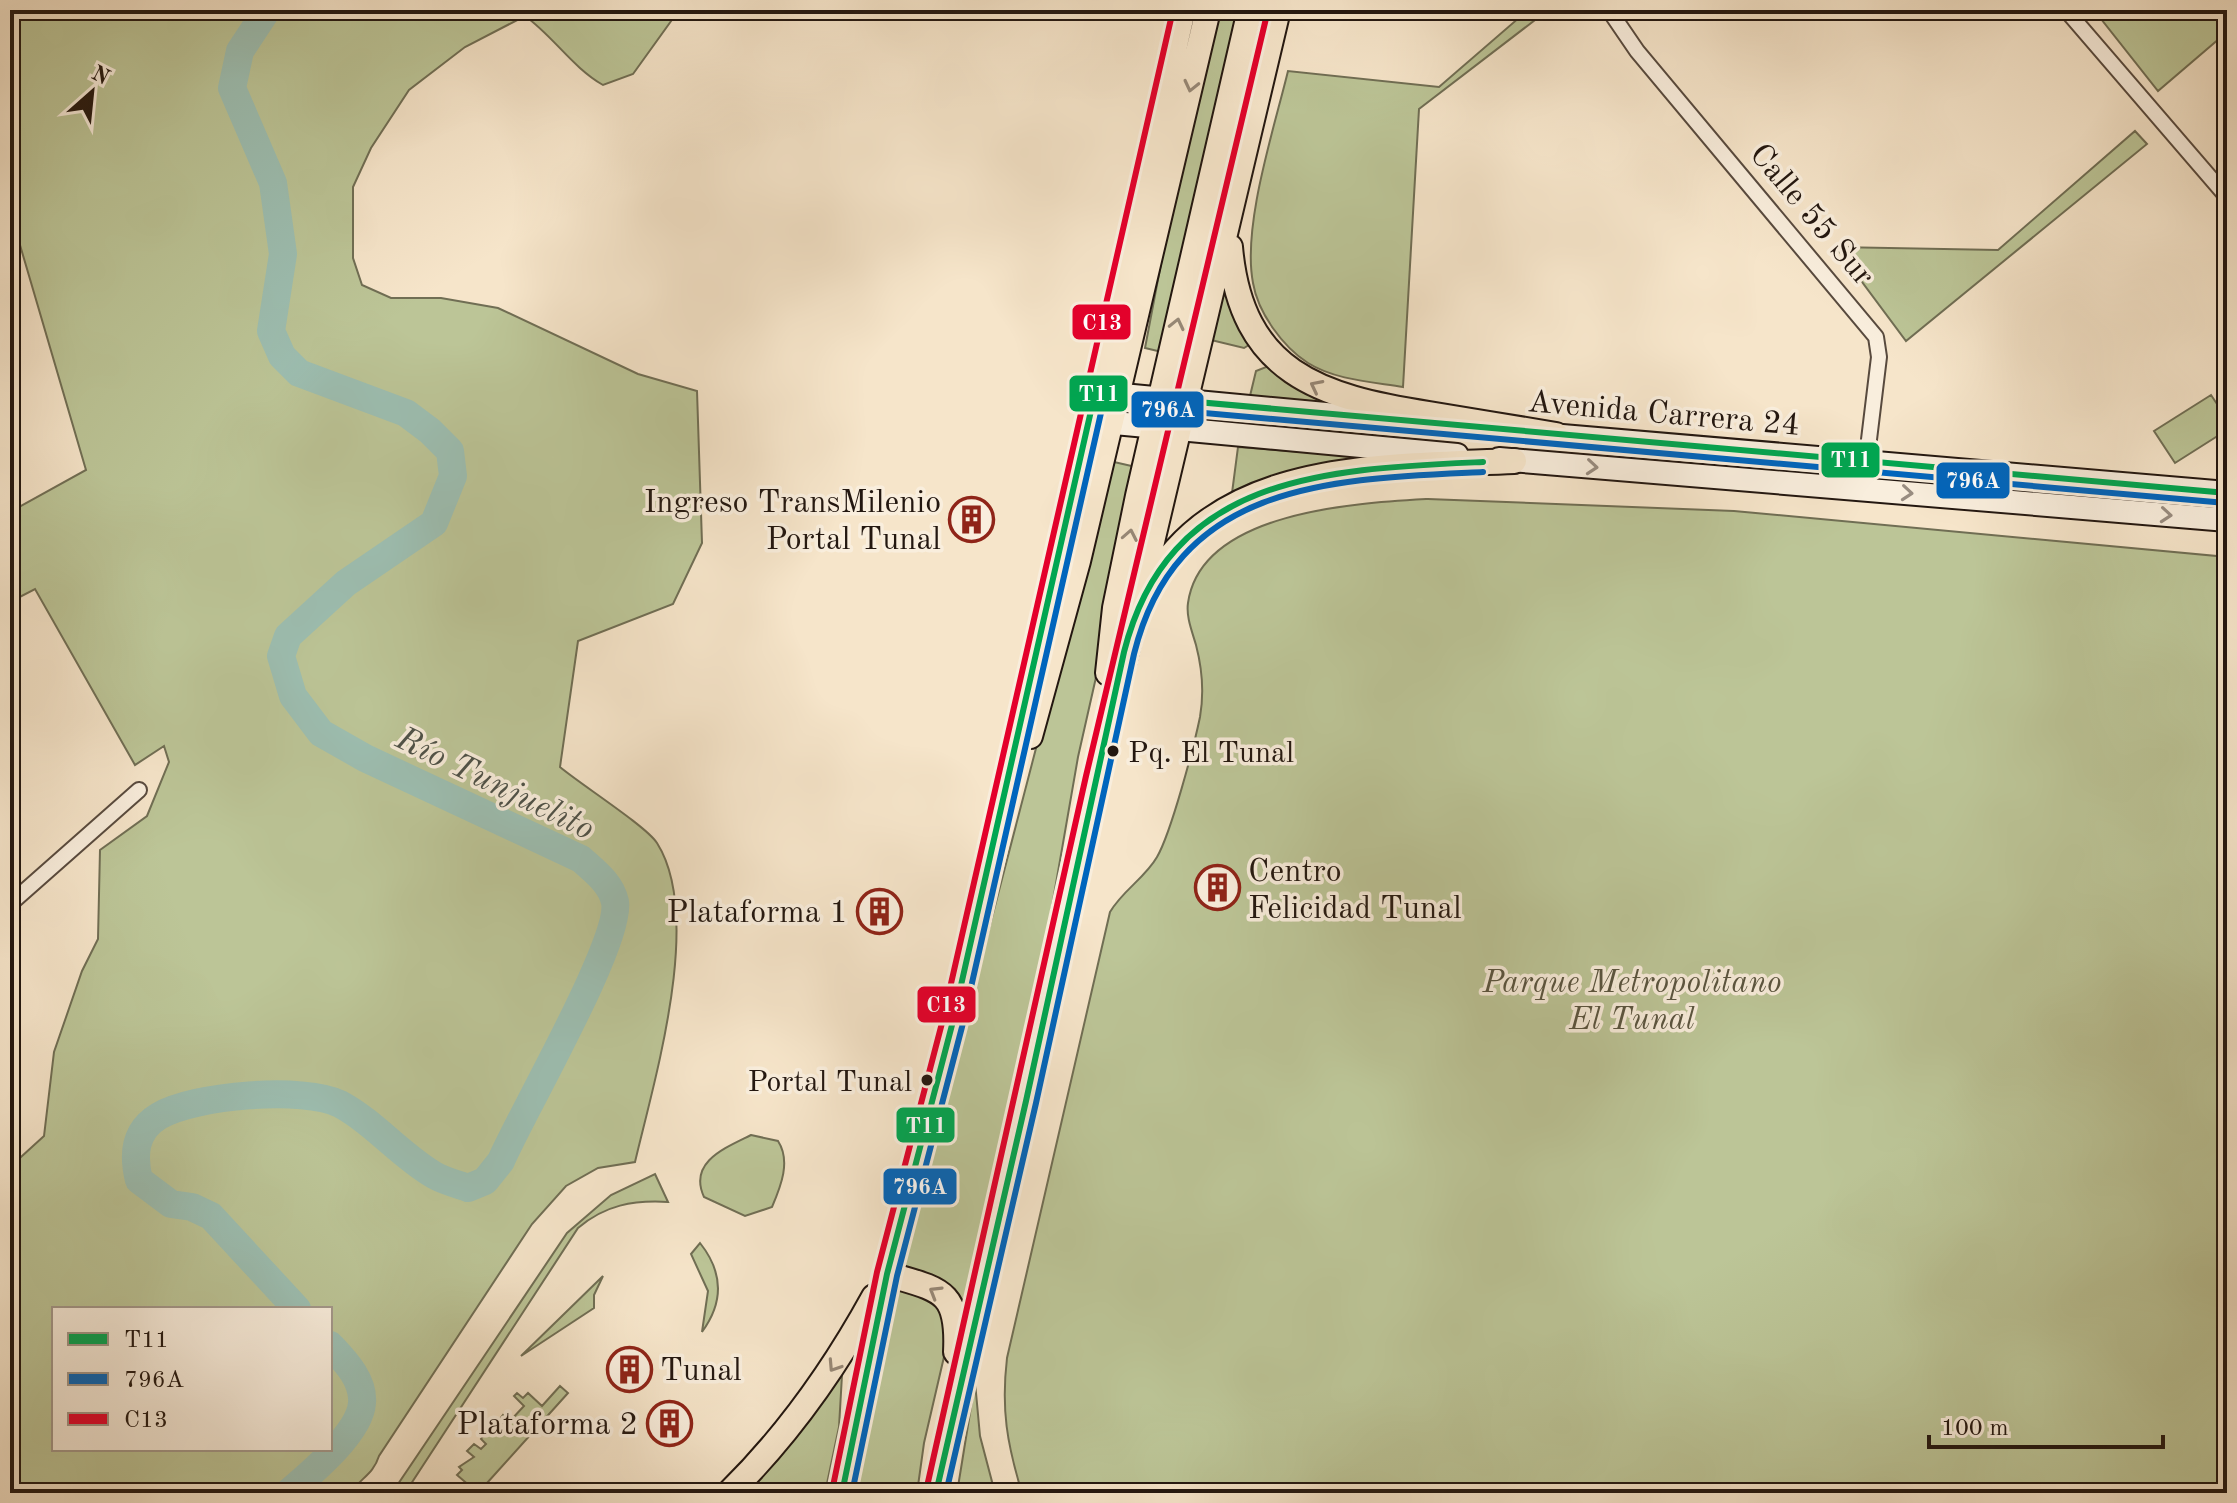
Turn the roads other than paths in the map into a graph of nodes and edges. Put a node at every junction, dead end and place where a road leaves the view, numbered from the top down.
1 (1183, 10) edge
2 (1198, 10) edge
3 (1208, 10) edge
4 (1250, 10) edge
5 (1278, 10) edge
6 (1609, 10) edge
7 (2066, 10) edge
8 (1202, 38) junction
9 (2227, 197) edge
10 (1232, 212) junction
11 (1107, 394) junction
12 (1160, 400) junction
13 (1186, 402) junction
14 (1100, 421) junction
15 (1153, 426) junction
16 (1180, 429) junction
17 (1556, 435) junction
18 (1514, 461) junction
19 (1867, 462) junction
20 (1863, 489) junction
21 (2227, 493) edge
22 (2227, 520) edge
23 (1136, 612) junction
24 (1096, 778) junction
25 (139, 790) dead end
26 (10, 904) edge
27 (887, 1274) junction
28 (953, 1416) junction
29 (729, 1493) edge
30 (842, 1493) edge
31 (936, 1493) edge

1 - 11 highway
2 - 8 highway
3 - 8 highway
12 -> 4 highway
5 - 10 highway
6 - 19 street, Calle 55 Sur
7 - 9 street
8 -> 11 highway
10 - 13 highway
17 -> 10 highway
11 - 12 main road, Avenida Carrera 24
11 - 14 highway
12 - 13 main road, Avenida Carrera 24
12 - 15 highway
13 - 16 highway
13 - 17 main road, Avenida Carrera 24
14 - 15 main road, Avenida Carrera 24
14 - 27 highway
15 - 16 main road, Avenida Carrera 24
24 -> 15 highway
16 - 18 main road, Avenida Carrera 24
16 - 23 highway
17 - 19 main road, Avenida Carrera 24
18 -> 20 main road, Avenida Carrera 24
18 - 23 highway
19 - 20 street, Calle 55 Sur
19 - 21 main road, Avenida Carrera 24
20 -> 22 main road, Avenida Carrera 24
23 - 24 highway
24 - 28 highway
25 - 26 street
28 -> 27 highway
27 -> 29 highway
27 - 30 highway
28 - 31 highway

